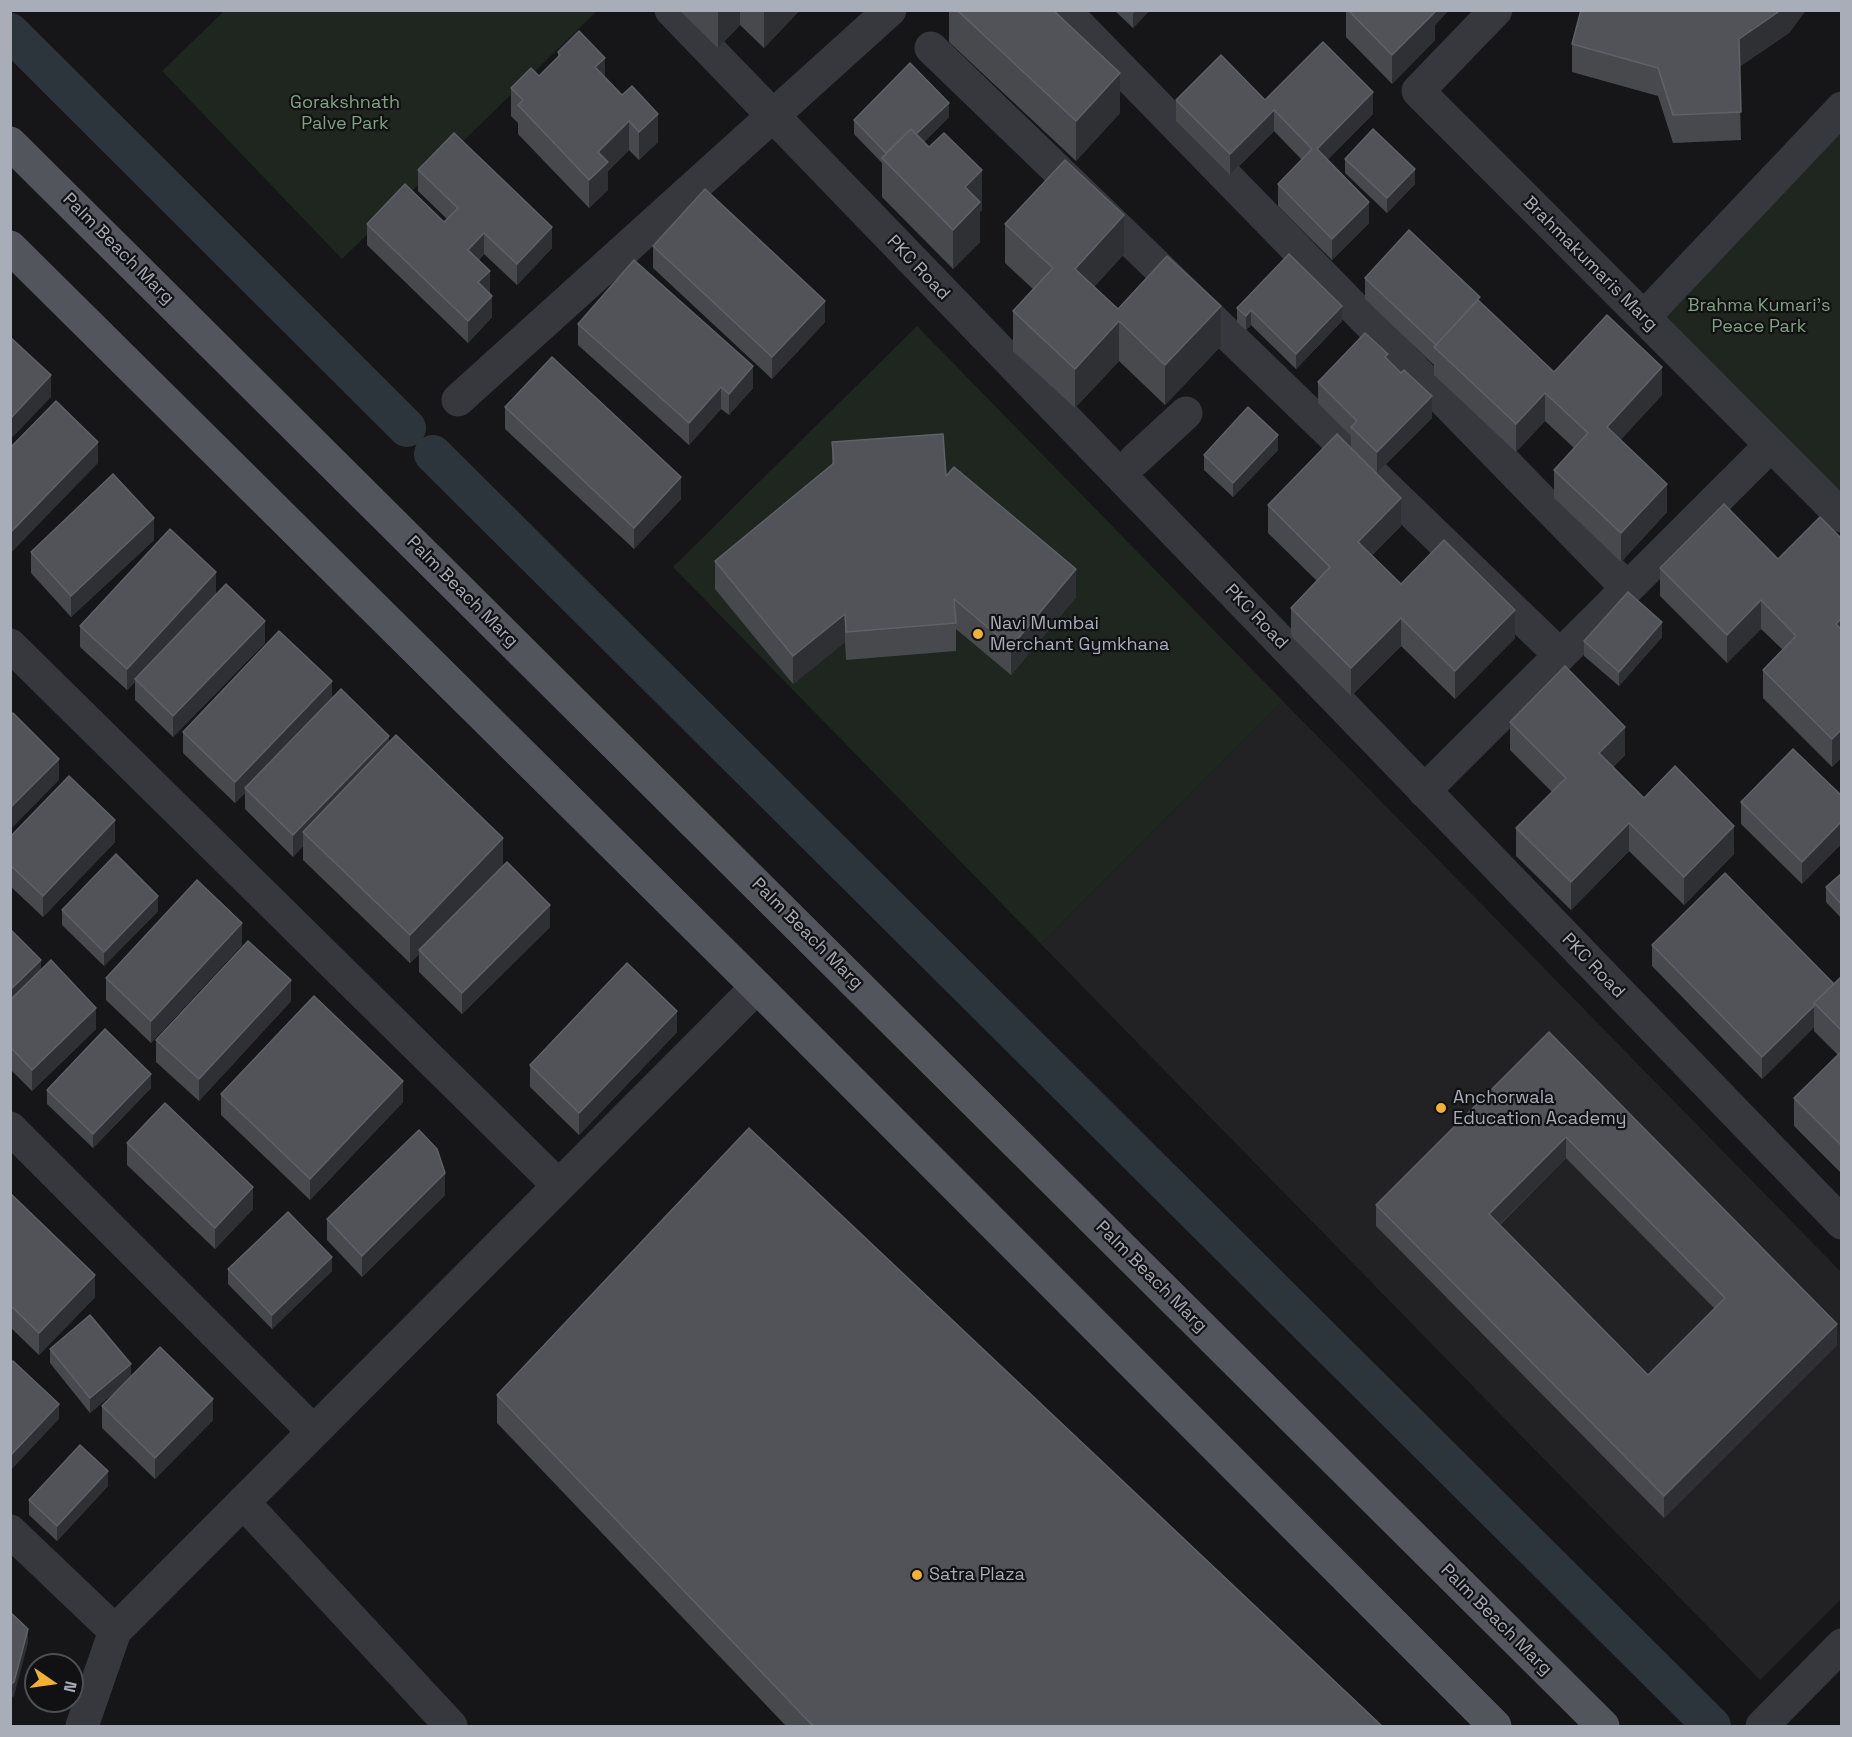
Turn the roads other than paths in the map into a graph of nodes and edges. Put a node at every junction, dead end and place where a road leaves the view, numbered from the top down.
1 (671, 10) edge
2 (890, 10) edge
3 (1064, 10) edge
4 (1497, 10) edge
5 (931, 48) dead end
6 (1842, 108) edge
7 (772, 117) junction
8 (10, 142) edge
9 (10, 247) edge
10 (1644, 317) junction
11 (458, 400) dead end
12 (1186, 413) dead end
13 (1770, 445) junction
14 (1135, 460) dead end
15 (1842, 516) edge
16 (1627, 588) junction
17 (10, 645) edge
18 (1560, 656) junction
19 (1424, 791) junction
20 (757, 987) junction
21 (10, 1128) edge
22 (558, 1186) junction
23 (1842, 1223) edge
24 (314, 1431) junction
25 (243, 1502) junction
26 (10, 1531) edge
27 (115, 1631) junction
28 (1842, 1645) edge
29 (82, 1726) edge
30 (451, 1726) edge
31 (1495, 1726) edge
32 (1603, 1726) edge
33 (1762, 1726) edge

1 - 7 street, PKC Road
2 - 7 street
3 - 16 street
4 - 10 street, Brahmakumaris Marg
5 - 18 street
6 - 10 street
7 - 11 street
7 - 19 street, PKC Road
8 - 32 main road, Palm Beach Marg
9 - 20 main road
10 - 13 street, Brahmakumaris Marg
12 - 14 street
13 - 15 street, Brahmakumaris Marg
13 - 16 street
16 - 18 street
17 - 22 street
18 - 19 street
19 - 23 street, PKC Road
20 - 22 street
20 - 31 main road
21 - 24 street
22 - 24 street
24 - 25 street
25 - 27 street
25 - 30 street
26 - 27 street
27 - 29 street
28 - 33 street

